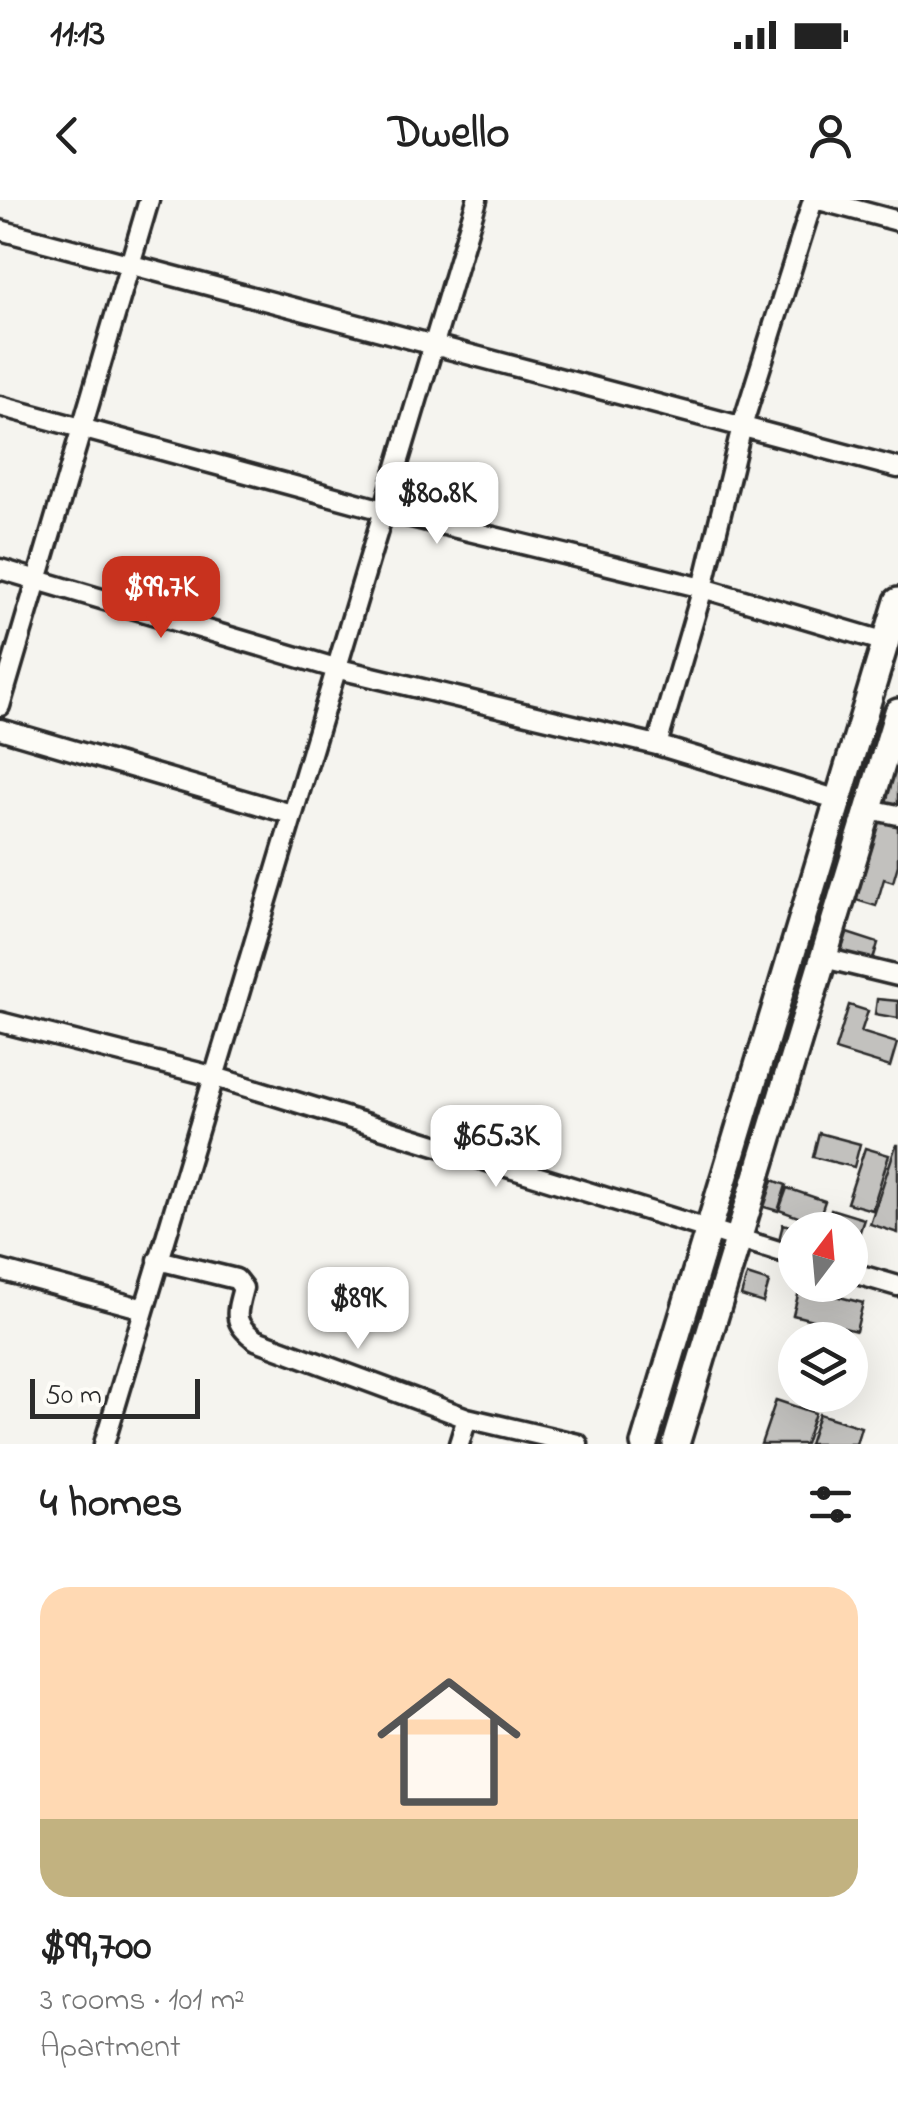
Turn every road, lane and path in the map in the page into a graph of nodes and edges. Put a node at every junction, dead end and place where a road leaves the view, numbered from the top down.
1 (149, 200) edge
2 (476, 200) edge
3 (816, 200) edge
4 (898, 221) edge
5 (0, 230) edge
6 (128, 267) junction
7 (433, 345) junction
8 (0, 406) edge
9 (742, 426) junction
10 (82, 427) junction
11 (898, 468) edge
12 (383, 510) junction
13 (0, 569) edge
14 (38, 579) junction
15 (703, 588) junction
16 (898, 601) edge
17 (886, 642) junction
18 (335, 668) junction
19 (0, 706) edge
20 (898, 712) edge
21 (0, 729) edge
22 (657, 745) junction
23 (839, 800) junction
24 (869, 809) junction
25 (291, 814) junction
26 (898, 815) edge
27 (824, 958) junction
28 (898, 976) edge
29 (0, 1022) edge
30 (212, 1076) junction
31 (708, 1231) junction
32 (736, 1239) junction
33 (778, 1251) edge
34 (158, 1260) junction
35 (0, 1270) edge
36 (868, 1277) edge
37 (898, 1286) edge
38 (144, 1309) junction
39 (467, 1418) junction
40 (104, 1444) edge
41 (458, 1444) edge
42 (578, 1444) edge
43 (644, 1444) edge
44 (676, 1444) edge

1 - 6 street
2 - 7 street
3 - 4 street
3 - 9 street
5 - 6 street
6 - 7 street
6 - 10 street
7 - 9 street
7 - 12 street
8 - 10 street
9 - 11 street
9 - 15 street
10 - 12 street
10 - 14 street
12 - 15 street
12 - 18 street
13 - 14 street
14 - 18 street
14 - 19 street
15 - 17 street
15 - 22 street
16 - 17 main road
17 - 23 main road
18 - 22 street
18 - 25 street
20 - 24 main road
21 - 25 street
22 - 23 street
23 - 31 main road
24 - 26 street
24 - 27 main road
25 - 30 street
27 - 28 street
27 - 32 main road
29 - 30 street
30 - 31 street
30 - 34 street
31 - 32 street
31 - 43 main road
32 - 33 street
32 - 44 main road
34 - 38 street
34 - 39 street
35 - 38 street
36 - 37 street
38 - 40 street
39 - 41 street
39 - 42 street

